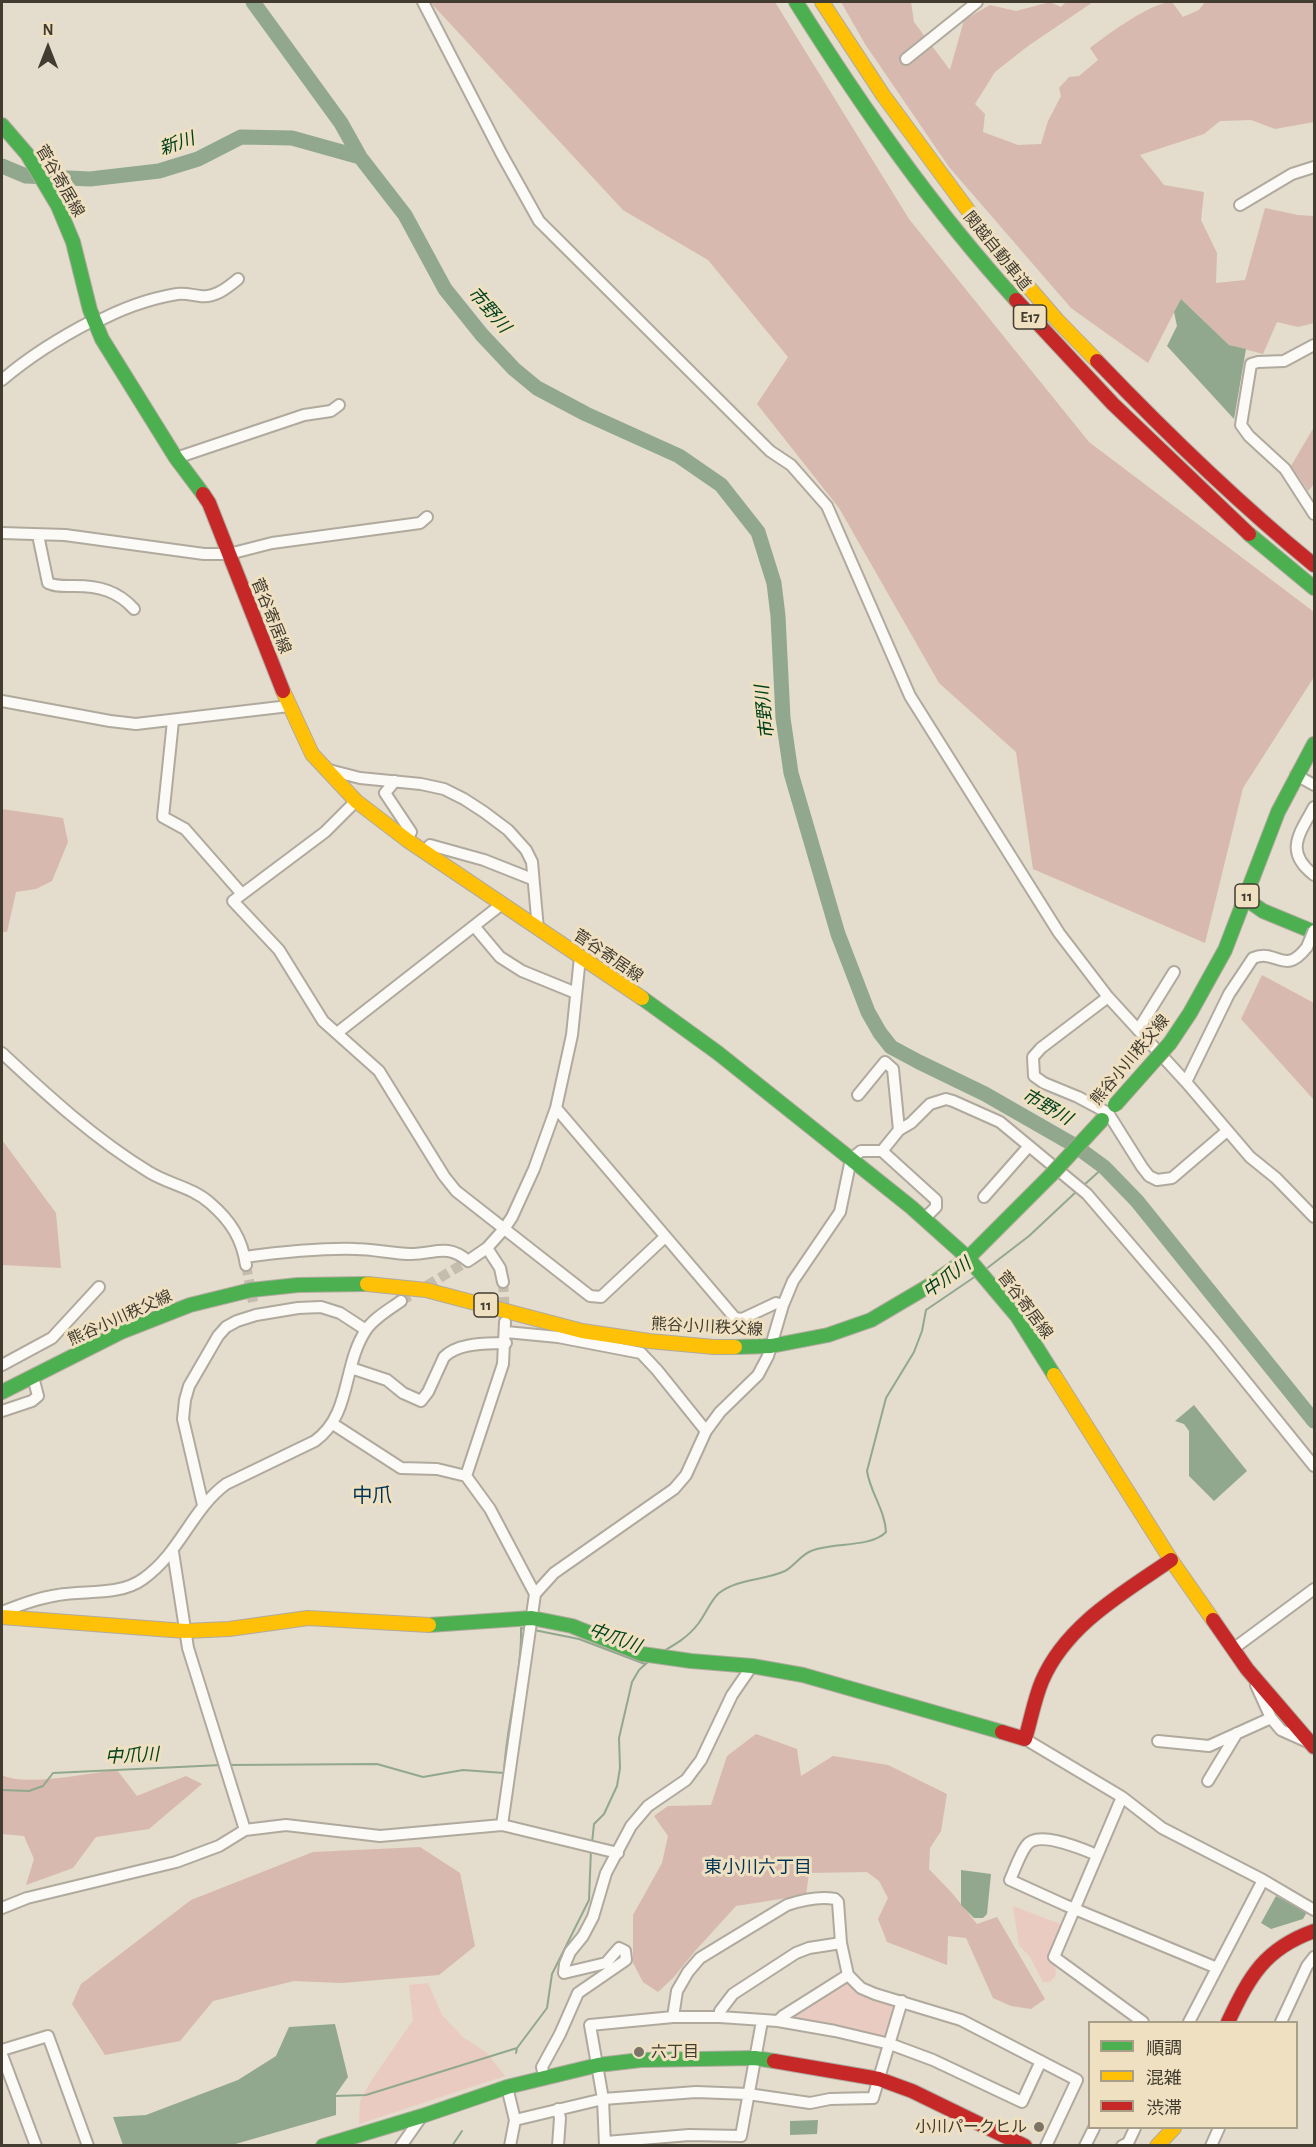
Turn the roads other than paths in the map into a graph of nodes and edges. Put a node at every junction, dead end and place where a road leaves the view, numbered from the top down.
1 (423, 2) edge
2 (796, 2) edge
3 (822, 2) edge
4 (977, 2) edge
5 (906, 59) dead end
6 (2, 125) edge
7 (1314, 167) edge
8 (1240, 205) dead end
9 (238, 279) dead end
10 (92, 322) junction
11 (1314, 345) edge
12 (2, 380) edge
13 (339, 405) dead end
14 (176, 458) junction
15 (1314, 514) edge
16 (427, 517) dead end
17 (2, 533) edge
18 (38, 535) junction
19 (229, 554) junction
20 (1314, 566) edge
21 (1314, 588) edge
22 (134, 609) dead end
23 (2, 701) edge
24 (289, 706) junction
25 (173, 721) junction
26 (1314, 744) edge
27 (324, 770) junction
28 (1296, 775) junction
29 (394, 781) junction
30 (1314, 785) edge
31 (356, 801) junction
32 (1314, 807) edge
33 (407, 840) junction
34 (425, 852) junction
35 (1314, 875) edge
36 (532, 879) junction
37 (242, 894) junction
38 (1246, 899) junction
39 (502, 904) junction
40 (1314, 919) edge
41 (474, 926) junction
42 (538, 929) junction
43 (1314, 931) edge
44 (579, 957) junction
45 (1174, 972) dead end
46 (576, 993) junction
47 (1108, 997) junction
48 (1138, 1030) junction
49 (337, 1033) junction
50 (2, 1053) edge
51 (1186, 1082) junction
52 (858, 1095) dead end
53 (556, 1108) junction
54 (1108, 1113) junction
55 (899, 1130) junction
56 (1227, 1131) junction
57 (1029, 1146) junction
58 (882, 1151) junction
59 (851, 1159) junction
60 (984, 1197) dead end
61 (1314, 1217) edge
62 (924, 1219) junction
63 (504, 1229) junction
64 (665, 1237) junction
65 (487, 1248) junction
66 (968, 1258) junction
67 (503, 1282) tunnel mouth
68 (99, 1287) dead end
69 (401, 1301) tunnel mouth
70 (253, 1302) tunnel mouth
71 (783, 1305) junction
72 (256, 1315) junction
73 (366, 1330) junction
74 (506, 1343) junction
75 (771, 1346) junction
76 (2, 1365) edge
77 (351, 1368) junction
78 (33, 1377) junction
79 (2, 1392) edge
80 (2, 1411) edge
81 (333, 1424) junction
82 (706, 1431) junction
83 (1314, 1466) edge
84 (466, 1476) junction
85 (203, 1505) junction
86 (173, 1552) junction
87 (1171, 1560) junction
88 (1314, 1589) edge
89 (535, 1594) junction
90 (2, 1612) edge
91 (2, 1617) edge
92 (532, 1618) junction
93 (185, 1631) junction
94 (1233, 1649) junction
95 (752, 1666) junction
96 (1251, 1673) junction
97 (1271, 1718) junction
98 (1238, 1733) junction
99 (1025, 1739) junction
100 (1158, 1740) dead end
101 (1314, 1746) edge
102 (1208, 1782) dead end
103 (1122, 1797) junction
104 (502, 1825) junction
105 (245, 1830) junction
106 (618, 1853) junction
107 (1097, 1855) junction
108 (1263, 1880) junction
109 (2, 1908) edge
110 (1074, 1909) junction
111 (1314, 1910) edge
112 (1314, 1931) edge
113 (841, 1943) junction
114 (1314, 1957) edge
115 (1217, 1968) junction
116 (848, 1975) junction
117 (902, 2001) junction
118 (673, 2017) junction
119 (720, 2017) junction
120 (762, 2021) junction
121 (778, 2021) junction
122 (1142, 2021) edge
123 (1190, 2021) edge
124 (1228, 2021) edge
125 (1281, 2021) edge
126 (890, 2044) junction
127 (2, 2050) edge
128 (2, 2055) edge
129 (755, 2058) junction
130 (1041, 2061) junction
131 (598, 2065) junction
132 (544, 2077) junction
133 (879, 2079) junction
134 (507, 2086) junction
135 (748, 2094) junction
136 (603, 2099) junction
137 (558, 2109) junction
138 (422, 2116) junction
139 (515, 2120) junction
140 (1093, 2129) edge
141 (1135, 2129) edge
142 (1173, 2129) edge
143 (1218, 2129) edge
144 (689, 2140) edge
145 (606, 2144) edge
146 (36, 2145) edge
147 (88, 2145) edge
148 (323, 2145) edge
149 (401, 2145) edge
150 (510, 2145) edge
151 (558, 2145) edge
152 (1025, 2145) edge
153 (1046, 2145) edge
154 (1085, 2145) edge
155 (1122, 2145) edge
156 (1162, 2145) edge
157 (1211, 2145) edge

1 - 47 street
2 - 21 main road, 関越自動車道 / E17
3 - 20 main road, 関越自動車道 / E17
4 - 5 street
6 - 10 main road, 菅谷寄居線
7 - 8 street
9 - 10 street
10 - 12 street
10 - 14 main road, 菅谷寄居線
11 - 15 street
13 - 14 street
14 - 19 main road, 菅谷寄居線
16 - 19 street
17 - 18 street
18 - 19 street
18 - 22 street
19 - 24 main road, 菅谷寄居線
23 - 25 street
24 - 25 street
24 - 27 main road, 菅谷寄居線
25 - 37 street
26 - 28 main road, 熊谷小川秩父線 / 11
27 - 29 street
27 - 31 main road, 菅谷寄居線
28 - 30 street
28 - 38 main road, 熊谷小川秩父線 / 11
29 - 33 street
29 - 36 street
31 - 33 main road, 菅谷寄居線
31 - 37 street
32 - 35 street
33 - 34 main road, 菅谷寄居線
34 - 36 street
34 - 39 main road, 菅谷寄居線
36 - 42 street
37 - 49 street
38 - 40 main road
38 - 43 main road
38 - 54 main road, 熊谷小川秩父線 / 11, bridge
39 - 41 street
39 - 42 main road, 菅谷寄居線
41 - 46 street
41 - 49 street
42 - 44 main road, 菅谷寄居線
43 - 51 street, bridge
44 - 46 street
44 - 59 main road, 菅谷寄居線
45 - 48 street
46 - 53 street
47 - 48 street
47 - 54 street
48 - 51 street
49 - 63 street
50 - 65 street
51 - 56 street
52 - 55 street
53 - 63 street
53 - 64 street
54 - 56 street
54 - 66 main road, 熊谷小川秩父線 / 11, bridge
55 - 57 street
55 - 58 street
56 - 61 street
57 - 60 street
57 - 83 street
58 - 59 street
58 - 62 street
59 - 62 main road, 菅谷寄居線
59 - 71 street
62 - 66 main road, 菅谷寄居線
63 - 64 street
63 - 65 street
64 - 71 street
65 - 67 street
66 - 75 main road, 熊谷小川秩父線 / 11
66 - 87 main road, 菅谷寄居線
68 - 76 street
69 - 73 street
70 - 72 street
71 - 75 street
72 - 73 street
72 - 85 street
73 - 77 street
74 - 77 street
74 - 82 street
74 - 84 street
75 - 78 main road, 熊谷小川秩父線 / 11
75 - 82 street
77 - 81 street
78 - 79 main road, 熊谷小川秩父線 / 11
78 - 80 street
81 - 84 street
81 - 85 street
82 - 89 street
84 - 89 street
85 - 86 street
86 - 90 street
86 - 93 street
87 - 94 main road, 菅谷寄居線
87 - 99 main road
88 - 94 street
89 - 92 street
91 - 93 main road
92 - 93 main road
92 - 95 main road
92 - 104 street
93 - 105 street
94 - 96 main road, 菅谷寄居線
95 - 99 main road
95 - 106 street
96 - 97 street
96 - 101 main road, 菅谷寄居線
97 - 98 street
97 - 101 street
98 - 100 street
98 - 102 street
99 - 103 street
103 - 107 street
103 - 108 street
104 - 105 street
104 - 106 street
105 - 109 street
106 - 132 street
107 - 110 street
107 - 110 street
108 - 111 street
108 - 115 street
110 - 115 street
110 - 122 street
112 - 124 main road
113 - 116 street
113 - 118 street
113 - 119 street
114 - 125 street
115 - 123 street
116 - 117 street
116 - 121 street
117 - 126 street
117 - 130 street
118 - 119 street
118 - 131 street
119 - 120 street
120 - 121 street
120 - 129 street
121 - 126 street
126 - 130 street
126 - 133 street
127 - 147 street
128 - 146 street
129 - 131 main road
129 - 133 main road
129 - 135 street
130 - 153 street
131 - 132 main road
131 - 136 street
132 - 134 main road
133 - 135 street
133 - 152 main road
134 - 138 main road
134 - 139 street
135 - 136 street
135 - 144 street
136 - 137 street
136 - 145 street
137 - 139 street
137 - 151 street
138 - 148 main road
138 - 149 street
139 - 150 street
140 - 154 street
141 - 155 street
142 - 156 main road
143 - 157 street
144 - 145 street

